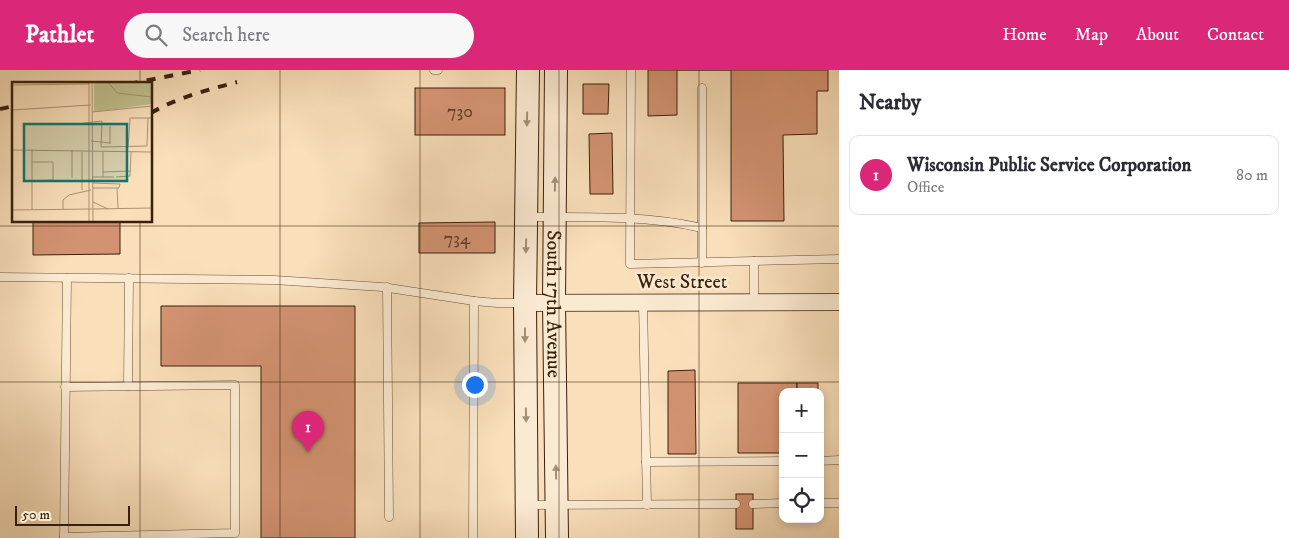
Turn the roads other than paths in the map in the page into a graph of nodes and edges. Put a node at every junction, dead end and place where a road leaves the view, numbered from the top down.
1 (434, 70) edge
2 (438, 70) edge
3 (528, 70) edge
4 (556, 70) edge
5 (631, 70) edge
6 (702, 88) dead end
7 (526, 217) junction
8 (555, 217) junction
9 (630, 218) junction
10 (702, 228) junction
11 (839, 259) edge
12 (754, 261) junction
13 (702, 263) junction
14 (0, 277) edge
15 (67, 278) junction
16 (129, 278) junction
17 (387, 287) junction
18 (474, 301) junction
19 (554, 302) junction
20 (643, 302) junction
21 (754, 302) junction
22 (839, 302) edge
23 (525, 303) junction
24 (128, 386) junction
25 (65, 387) junction
26 (824, 460) edge
27 (839, 460) edge
28 (779, 461) edge
29 (646, 462) junction
30 (779, 503) edge
31 (824, 503) edge
32 (839, 503) edge
33 (736, 504) dead end
34 (753, 504) dead end
35 (527, 505) junction
36 (556, 505) junction
37 (647, 505) junction
38 (390, 517) dead end
39 (64, 538) edge
40 (473, 538) edge
41 (527, 538) edge
42 (557, 538) edge

1 - 2 lane
3 -> 7 main road, South 17th Avenue
8 -> 4 main road, South 17th Avenue
5 - 9 lane
6 - 10 lane
7 - 8 lane
7 -> 23 main road, South 17th Avenue
8 - 9 lane
8 - 19 main road, South 17th Avenue
9 - 10 lane
9 - 13 lane
10 - 13 lane
11 - 12 lane
12 - 13 lane
12 - 21 lane
14 - 15 lane
15 - 16 lane
15 - 25 lane
16 - 17 lane
16 - 24 lane
17 - 18 lane
17 - 38 lane
18 - 23 lane
18 - 40 lane
19 - 20 street, West Street
19 - 23 street, West Street
36 -> 19 main road, South 17th Avenue
20 - 21 street, West Street
20 - 29 lane
21 - 22 street, West Street
23 -> 35 main road, South 17th Avenue
24 - 25 lane
24 - 39 lane
25 - 39 lane
26 - 27 lane
28 - 29 lane
29 - 37 lane
30 - 34 lane
31 - 32 lane
33 - 37 lane
35 - 36 lane
35 - 41 main road, South 17th Avenue
36 - 37 lane
36 - 42 main road, South 17th Avenue

